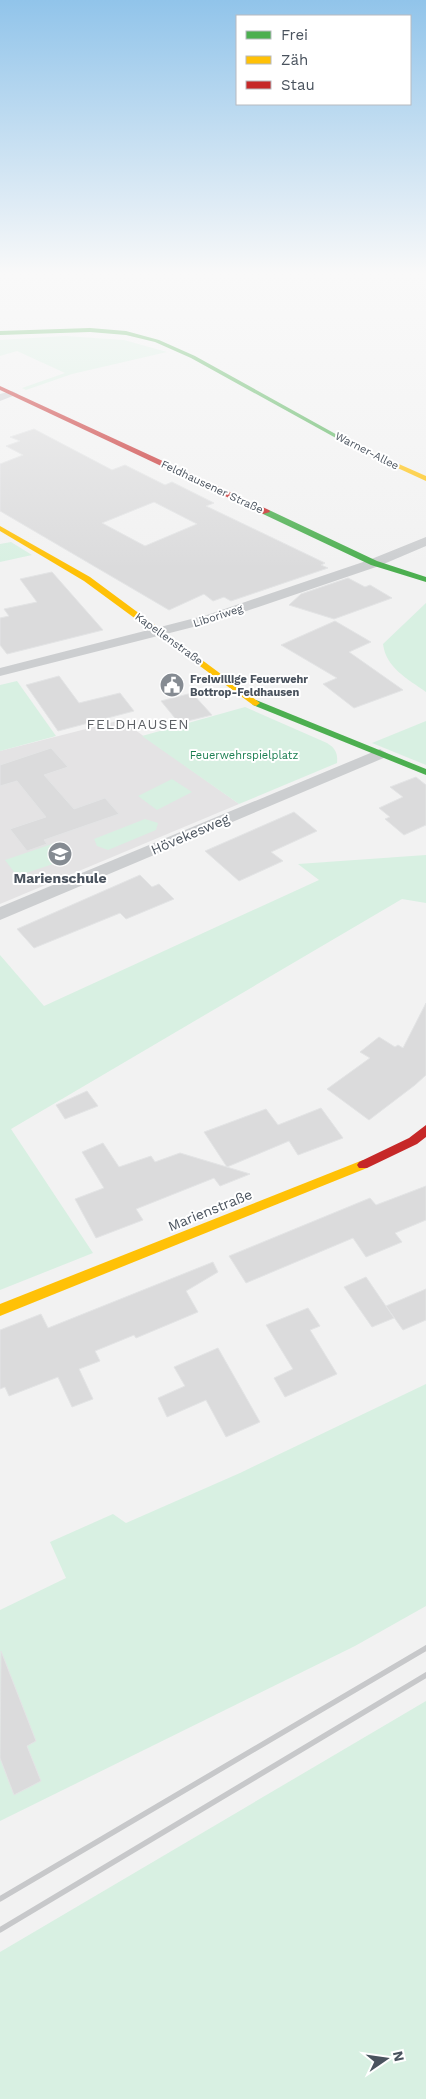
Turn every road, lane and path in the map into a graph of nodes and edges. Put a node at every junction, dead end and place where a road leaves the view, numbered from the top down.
1 (223, 373) edge
2 (0, 388) edge
3 (12, 394) junction
4 (0, 398) edge
5 (426, 479) edge
6 (0, 528) edge
7 (426, 541) edge
8 (374, 563) junction
9 (426, 580) edge
10 (160, 633) junction
11 (0, 672) edge
12 (380, 754) junction
13 (426, 772) edge
14 (0, 914) edge
15 (426, 1130) edge
16 (0, 1310) edge

1 - 5 street, Warner-Allee
2 - 3 street, Feldhausener Straße
3 - 4 street
3 - 8 street, Feldhausener Straße
6 - 10 street, Kapellenstraße
7 - 8 street, Liboriweg
8 - 9 street, Feldhausener Straße
8 - 10 street, Liboriweg
10 - 11 street, Liboriweg
10 - 12 street, Kapellenstraße
12 - 13 street, Kapellenstraße
12 - 14 street, Hövekesweg
15 - 16 street, Marienstraße

